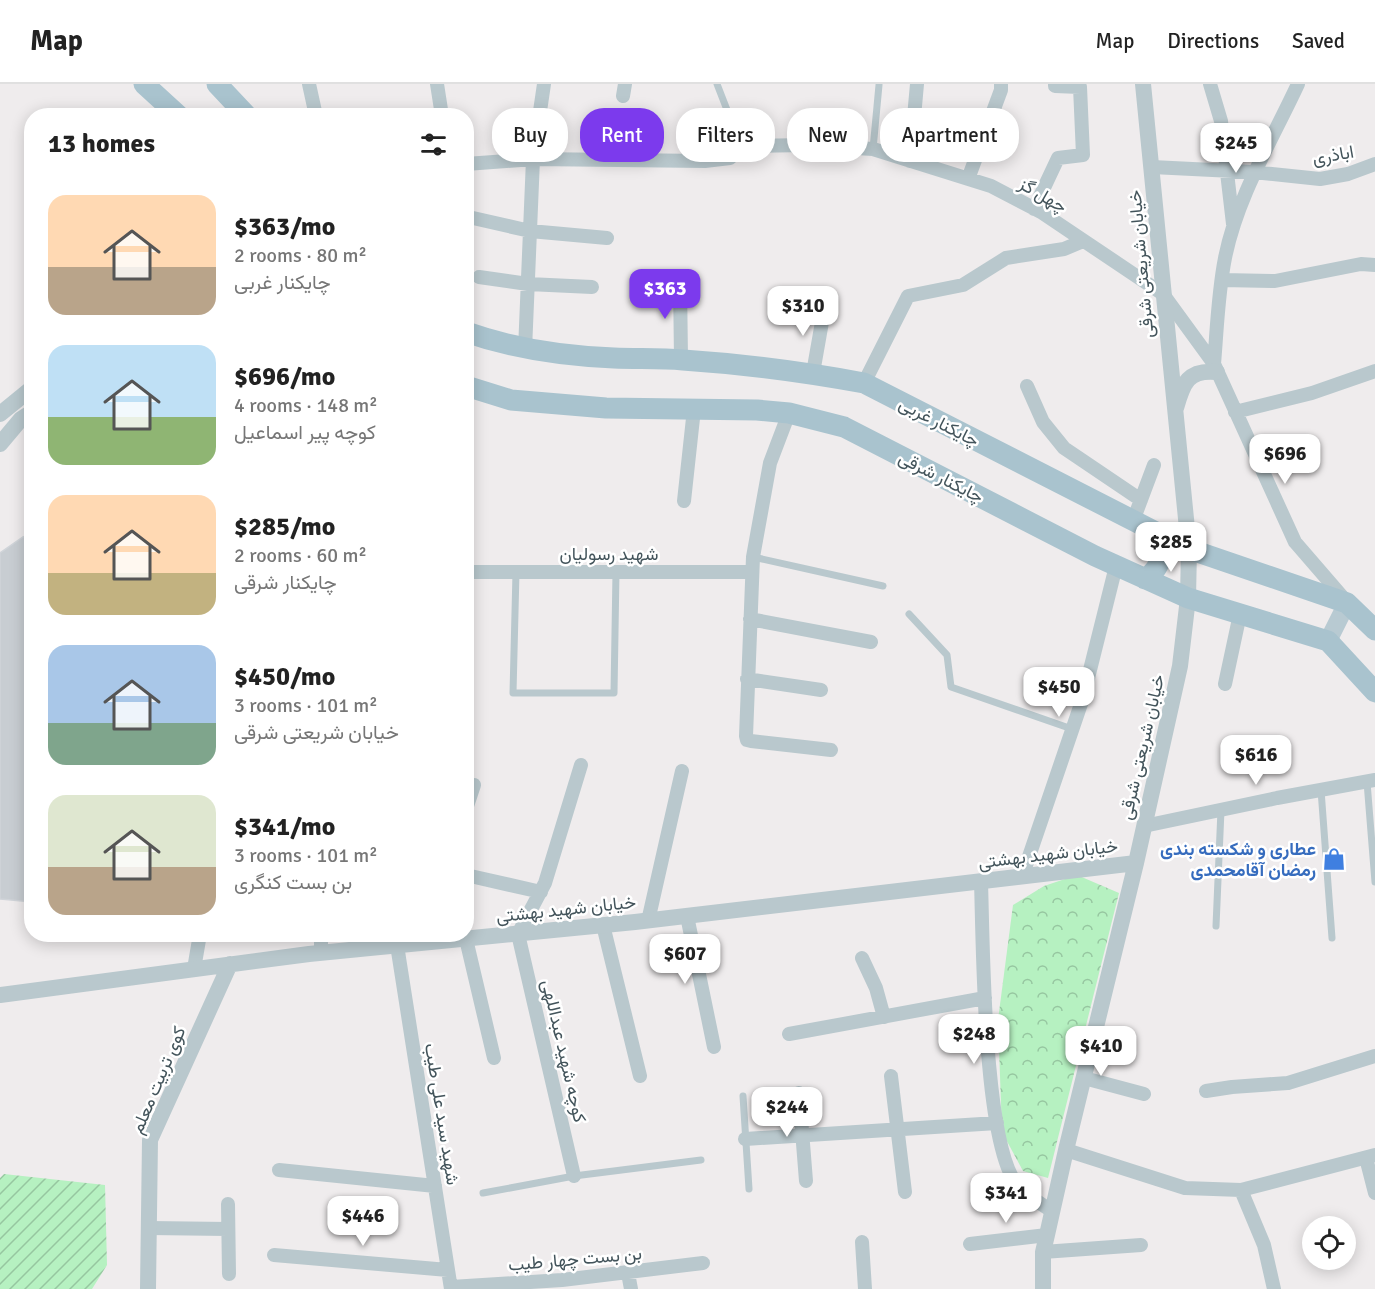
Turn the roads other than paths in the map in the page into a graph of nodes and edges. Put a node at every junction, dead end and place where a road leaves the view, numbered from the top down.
1 (144, 84) edge
2 (218, 84) edge
3 (309, 84) edge
4 (437, 84) edge
5 (544, 84) edge
6 (717, 84) edge
7 (917, 84) edge
8 (1001, 84) edge
9 (1055, 84) edge
10 (1143, 84) edge
11 (1210, 84) edge
12 (1299, 84) edge
13 (879, 85) edge
14 (170, 108) edge
15 (240, 108) edge
16 (314, 108) edge
17 (441, 108) edge
18 (540, 108) edge
19 (726, 108) edge
20 (915, 108) edge
21 (775, 145) edge
22 (873, 149) junction
23 (880, 151) edge
24 (568, 159) edge
25 (676, 161) edge
26 (493, 162) edge
27 (533, 162) edge
28 (913, 162) edge
29 (474, 163) edge
30 (1375, 164) edge
31 (1152, 167) junction
32 (1228, 171) junction
33 (1253, 172) junction
34 (968, 179) junction
35 (1034, 209) junction
36 (474, 218) edge
37 (1234, 229) junction
38 (530, 231) junction
39 (607, 237) dead end
40 (1083, 241) junction
41 (1375, 265) edge
42 (479, 277) dead end
43 (1222, 279) junction
44 (680, 280) dead end
45 (528, 284) junction
46 (592, 287) dead end
47 (1163, 294) junction
48 (825, 305) dead end
49 (474, 335) edge
50 (525, 350) junction
51 (681, 359) junction
52 (1215, 368) junction
53 (1375, 371) edge
54 (813, 374) junction
55 (864, 383) junction
56 (1027, 386) dead end
57 (474, 388) edge
58 (24, 394) edge
59 (694, 409) junction
60 (1175, 411) junction
61 (1235, 412) junction
62 (789, 413) junction
63 (0, 414) edge
64 (24, 416) edge
65 (0, 444) edge
66 (1154, 465) dead end
67 (1141, 500) junction
68 (684, 501) dead end
69 (1133, 521) junction
70 (1153, 531) junction
71 (1189, 549) junction
72 (753, 557) junction
73 (1116, 566) junction
74 (474, 572) edge
75 (516, 572) junction
76 (616, 572) junction
77 (752, 572) junction
78 (1146, 579) junction
79 (883, 586) dead end
80 (1188, 598) junction
81 (1347, 603) junction
82 (909, 614) dead end
83 (1240, 614) junction
84 (750, 619) junction
85 (1375, 630) edge
86 (1328, 641) junction
87 (872, 642) dead end
88 (747, 679) junction
89 (1225, 684) dead end
90 (821, 690) dead end
91 (1375, 692) edge
92 (1072, 729) junction
93 (831, 750) dead end
94 (581, 765) dead end
95 (682, 771) dead end
96 (1371, 781) edge
97 (1321, 790) junction
98 (1221, 810) junction
99 (1144, 826) junction
100 (1136, 863) junction
101 (474, 877) edge
102 (1022, 877) junction
103 (981, 882) junction
104 (1375, 882) edge
105 (541, 892) junction
106 (687, 916) junction
107 (648, 921) junction
108 (603, 925) junction
109 (1216, 926) dead end
110 (518, 933) junction
111 (474, 938) edge
112 (1332, 938) dead end
113 (199, 942) edge
114 (321, 942) edge
115 (432, 942) edge
116 (467, 942) edge
117 (397, 945) junction
118 (321, 953) junction
119 (862, 958) dead end
120 (230, 964) junction
121 (194, 969) junction
122 (0, 995) edge
123 (985, 998) junction
124 (884, 1017) junction
125 (789, 1034) dead end
126 (714, 1047) dead end
127 (1375, 1056) edge
128 (494, 1058) dead end
129 (640, 1076) dead end
130 (891, 1076) dead end
131 (1084, 1078) junction
132 (1206, 1091) dead end
133 (799, 1093) dead end
134 (1144, 1094) dead end
135 (743, 1096) dead end
136 (997, 1123) junction
137 (897, 1130) junction
138 (802, 1136) junction
139 (745, 1139) junction
140 (1066, 1150) junction
141 (1371, 1157) edge
142 (701, 1160) dead end
143 (279, 1170) dead end
144 (574, 1176) junction
145 (806, 1181) dead end
146 (435, 1186) junction
147 (749, 1189) dead end
148 (1241, 1190) junction
149 (904, 1192) dead end
150 (483, 1193) dead end
151 (1375, 1193) edge
152 (228, 1204) dead end
153 (1052, 1211) junction
154 (149, 1228) junction
155 (228, 1229) junction
156 (1047, 1235) junction
157 (862, 1242) dead end
158 (970, 1244) dead end
159 (1141, 1245) dead end
160 (1043, 1252) junction
161 (274, 1255) dead end
162 (703, 1263) dead end
163 (448, 1270) junction
164 (229, 1274) dead end
165 (628, 1274) junction
166 (562, 1284) edge
167 (451, 1288) edge
168 (148, 1289) edge
169 (631, 1289) edge
170 (866, 1289) edge
171 (1043, 1289) edge
172 (1274, 1289) edge

1 - 14 main road
2 - 15 main road
3 - 16 street
4 - 17 street
5 - 18 street
6 - 19 lane
7 - 20 street
8 - 34 street
9 - 35 street
10 - 31 street, خیابان شریعتی شرقی
11 - 32 street
12 - 33 street
13 - 22 lane
21 - 22 street, چهل گز
22 - 23 street, چهل گز
24 - 25 street, چهل گز
26 - 29 street, چهل گز
27 - 38 street
28 - 34 street, چهل گز
30 - 33 street, اباذری
31 - 32 street, اباذری
31 - 47 street, خیابان شریعتی شرقی
32 - 33 street, اباذری
32 - 37 street
33 - 37 street
34 - 35 street, چهل گز
35 - 40 street, چهل گز
36 - 38 street
37 - 43 street
38 - 39 street
38 - 45 street
40 - 47 street, چهل گز
40 - 55 street
41 - 43 street
42 - 45 street
43 - 52 street
44 - 51 street
45 - 46 street
45 - 50 street
47 - 52 street
47 - 60 street, خیابان شریعتی شرقی
48 - 54 street
49 - 50 main road, چایکنار غربی
50 - 51 main road, چایکنار غربی
51 - 54 main road, چایکنار غربی
52 - 60 street
52 - 61 street
53 - 61 street
54 - 55 main road, چایکنار غربی
55 - 69 main road, چایکنار غربی
56 - 67 street
57 - 59 main road, چایکنار شرقی
58 - 63 street
59 - 62 main road, چایکنار شرقی
59 - 68 street
60 - 71 street, خیابان شریعتی شرقی
61 - 81 street
62 - 72 street
62 - 73 main road, چایکنار شرقی
64 - 65 street
66 - 67 street
67 - 69 street
69 - 70 main road, چایکنار غربی
70 - 71 main road, چایکنار غربی
70 - 78 main road
71 - 80 street, خیابان شریعتی شرقی
71 - 81 main road, چایکنار غربی
72 - 77 street
72 - 79 lane
73 - 78 main road, چایکنار شرقی
73 - 92 street
74 - 75 street, شهید رسولیان
75 - 76 street, شهید رسولیان
75 - 76 lane
76 - 77 street, شهید رسولیان
77 - 84 street
78 - 80 main road, چایکنار شرقی
80 - 83 main road, چایکنار شرقی
80 - 99 street, خیابان شریعتی شرقی
81 - 85 main road, چایکنار غربی
81 - 86 main road
82 - 92 lane
83 - 86 main road, چایکنار شرقی
83 - 89 street
84 - 87 street
84 - 88 street
86 - 91 main road
88 - 90 street
88 - 93 street
92 - 102 street
94 - 105 street
95 - 107 street
96 - 97 street
96 - 104 lane
97 - 98 street
97 - 112 lane
98 - 99 street
98 - 109 lane
99 - 100 street, خیابان شریعتی شرقی
100 - 102 street, خیابان شهید بهشتی
100 - 131 street, خیابان شریعتی شرقی
101 - 105 street
102 - 103 street, خیابان شهید بهشتی
103 - 106 street, خیابان شهید بهشتی
103 - 123 street
105 - 110 street
106 - 107 street, خیابان شهید بهشتی
106 - 126 street
107 - 108 street, خیابان شهید بهشتی
108 - 110 street, خیابان شهید بهشتی
108 - 129 street
110 - 111 street, خیابان شهید بهشتی
110 - 144 street, کوچه شهید عبداللهی
113 - 121 street
114 - 118 street
115 - 117 street, خیابان شهید بهشتی
116 - 128 street
117 - 118 street, خیابان شهید بهشتی
117 - 146 street, شهید سید علی طیب
118 - 120 street, خیابان شهید بهشتی
119 - 124 street
120 - 121 street, خیابان شهید بهشتی
120 - 154 street, کوی تربیت معلم
121 - 122 street, خیابان شهید بهشتی
123 - 124 street
123 - 136 street
124 - 125 street
127 - 132 street
130 - 137 street
131 - 134 street
131 - 140 street, خیابان شریعتی شرقی
133 - 138 street
135 - 139 lane
136 - 137 street
136 - 153 street
137 - 138 street
137 - 149 street
138 - 139 street
138 - 145 street
139 - 147 lane
140 - 148 street
140 - 153 street, خیابان شریعتی شرقی
141 - 148 street
141 - 151 street
142 - 144 lane
143 - 146 street
144 - 150 lane
146 - 163 street, شهید سید علی طیب
148 - 172 street
152 - 155 street
153 - 156 street, خیابان شریعتی شرقی
154 - 155 street
154 - 168 street, کوی تربیت معلم
155 - 164 street
156 - 158 street
156 - 160 street, خیابان شریعتی شرقی
157 - 170 street
159 - 160 street
160 - 171 street, خیابان شریعتی شرقی
161 - 163 street
162 - 165 street, بن بست چهار طیب
163 - 167 street, شهید سید علی طیب
165 - 166 street, بن بست چهار طیب
165 - 169 street
166 - 167 street, بن بست چهار طیب

